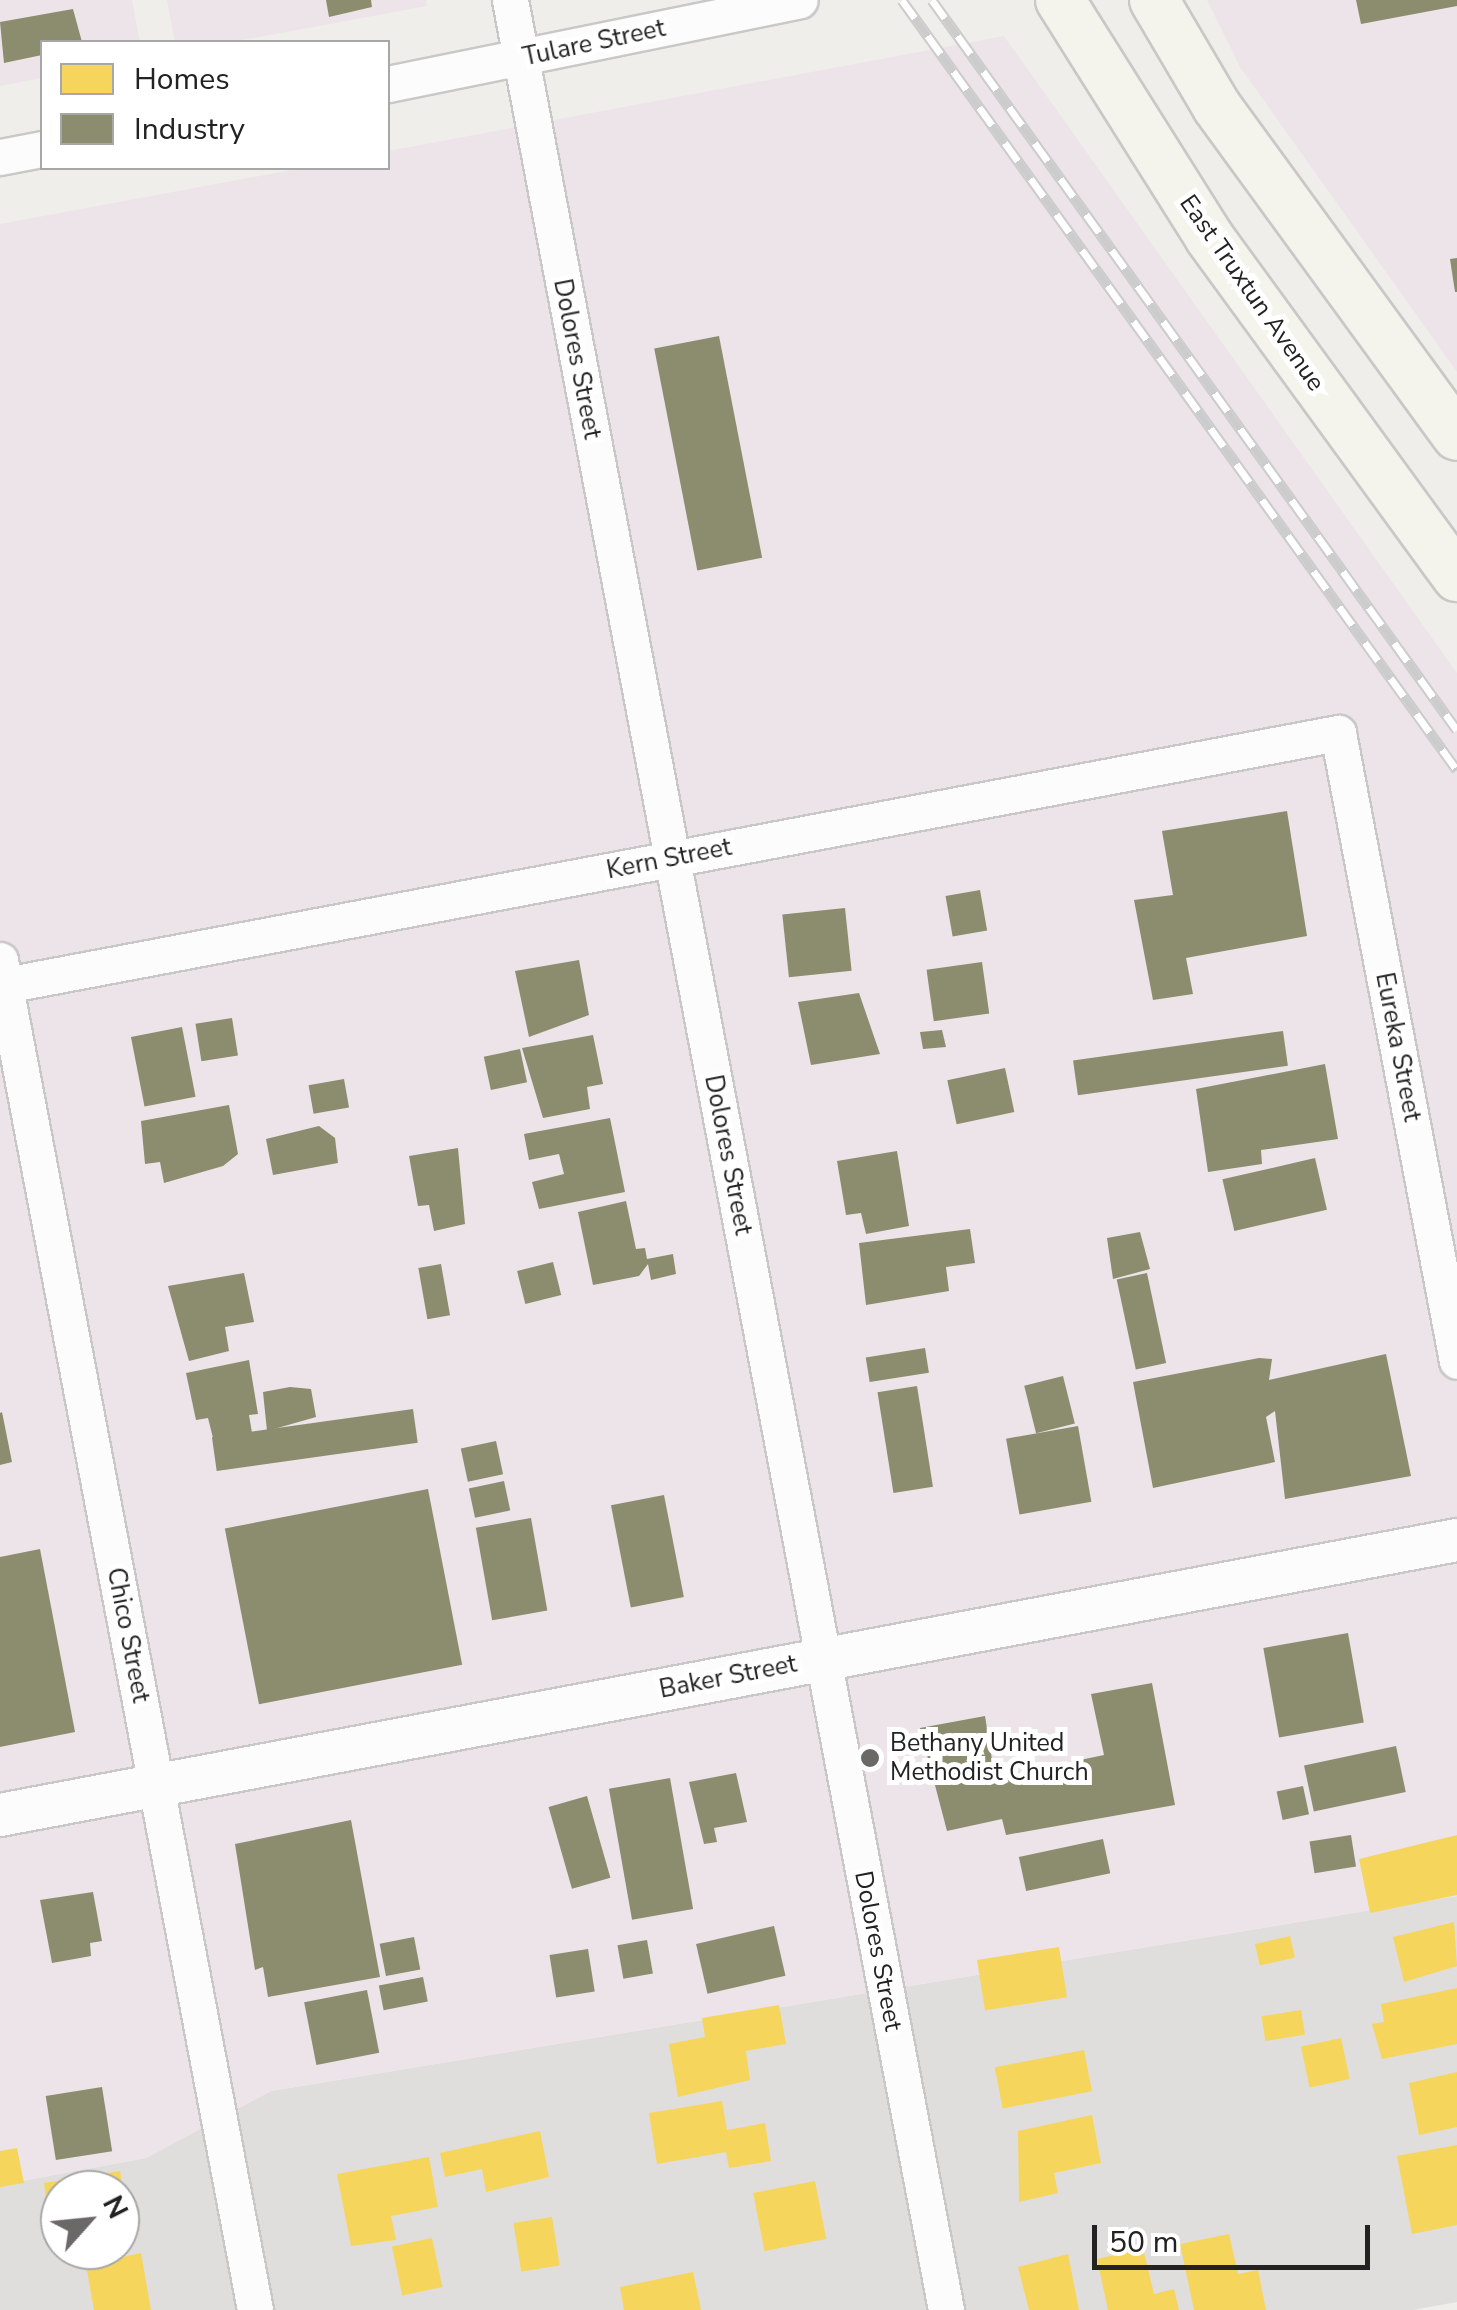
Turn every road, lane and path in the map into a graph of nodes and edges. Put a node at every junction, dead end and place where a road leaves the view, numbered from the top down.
1 (510, 0) edge
2 (800, 0) edge
3 (1060, 0) edge
4 (1154, 0) edge
5 (520, 59) junction
6 (390, 84) edge
7 (40, 149) edge
8 (0, 157) edge
9 (1457, 436) edge
10 (1457, 576) edge
11 (1338, 733) joint
12 (672, 859) junction
13 (2, 977) edge
14 (1457, 1362) edge
15 (1457, 1540) edge
16 (822, 1659) junction
17 (156, 1785) junction
18 (0, 1815) edge
19 (255, 2310) edge
20 (946, 2310) edge

1 - 5 street, Dolores Street
2 - 5 street, Tulare Street
3 - 10 main road, East Truxtun Avenue
4 - 9 main road
5 - 6 street, Tulare Street
5 - 12 street, Dolores Street
7 - 8 street
11 - 12 street, Kern Street
11 - 14 street, Eureka Street
12 - 13 street, Kern Street
12 - 16 street, Dolores Street
13 - 17 street, Chico Street
15 - 16 street, Baker Street
16 - 17 street, Baker Street
16 - 20 street, Dolores Street
17 - 18 street, Baker Street
17 - 19 street, Chico Street

